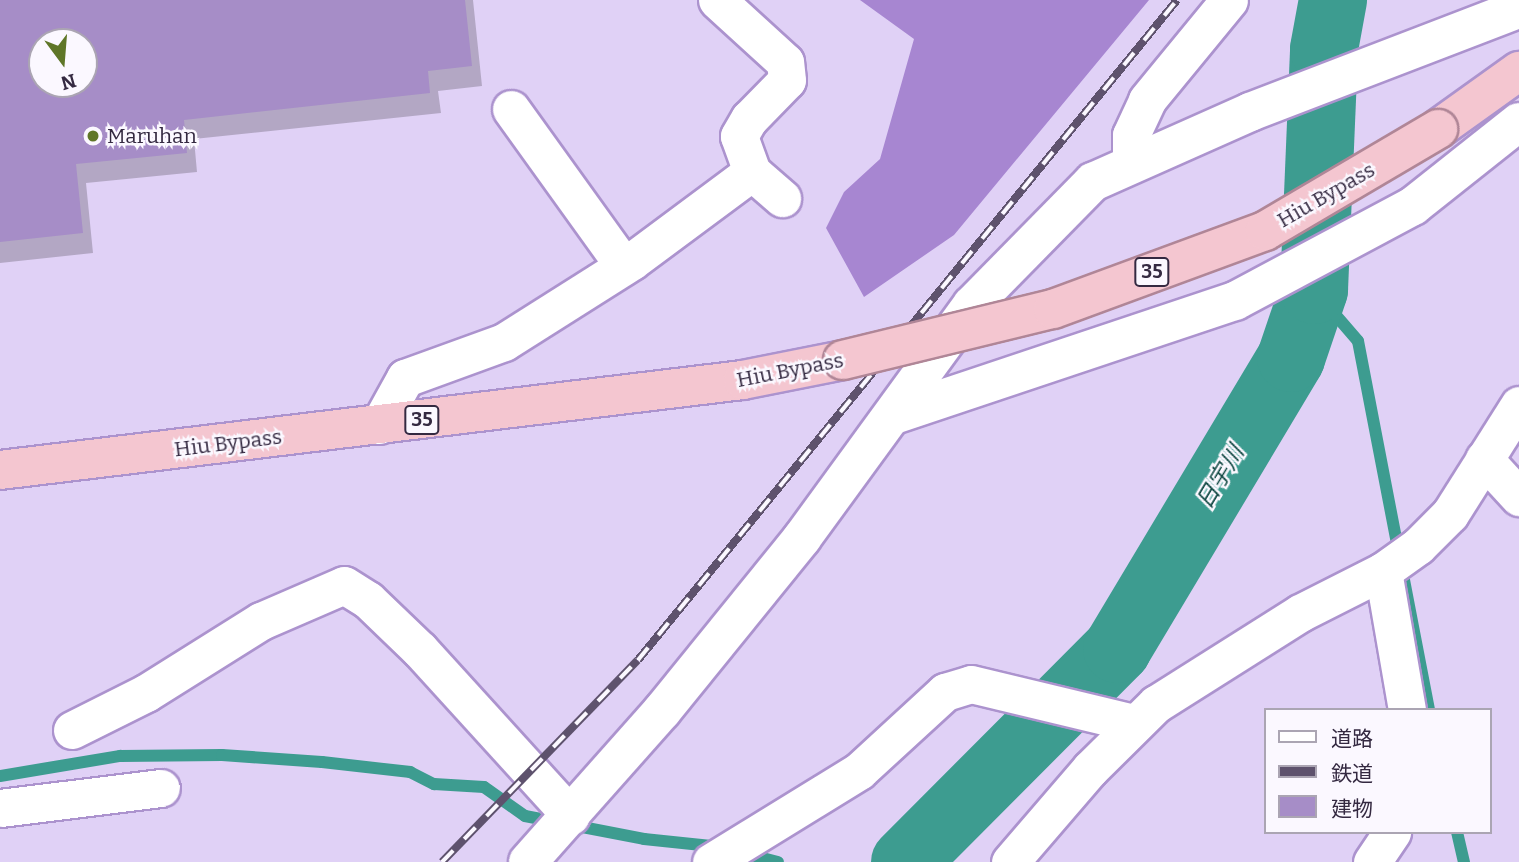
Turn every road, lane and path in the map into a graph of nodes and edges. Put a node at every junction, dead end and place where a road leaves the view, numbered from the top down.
1 (717, 0) edge
2 (1229, 0) edge
3 (1519, 9) edge
4 (1519, 71) edge
5 (511, 108) dead end
6 (1518, 123) edge
7 (1131, 163) junction
8 (752, 172) junction
9 (782, 198) dead end
10 (624, 266) junction
11 (1519, 405) edge
12 (894, 415) junction
13 (379, 425) junction
14 (1484, 459) junction
15 (0, 470) edge
16 (1519, 497) edge
17 (1384, 570) junction
18 (1407, 708) edge
19 (1125, 721) junction
20 (72, 730) dead end
21 (161, 788) dead end
22 (0, 808) edge
23 (1391, 834) edge
24 (552, 836) edge
25 (724, 855) edge
26 (1010, 862) edge
27 (1372, 862) edge

1 - 8 street
2 - 7 street
3 - 7 street
4 - 13 highway, Hiu Bypass / 35, bridge
5 - 10 street
6 - 12 street
7 - 12 street
8 - 9 street
8 - 10 street
10 - 13 street
11 - 14 street
12 - 24 street
13 - 15 highway, Hiu Bypass / 35
14 - 16 street
14 - 17 street
17 - 18 street
17 - 19 street
19 - 25 street
19 - 26 street
20 - 24 street
21 - 22 street
23 - 27 street

